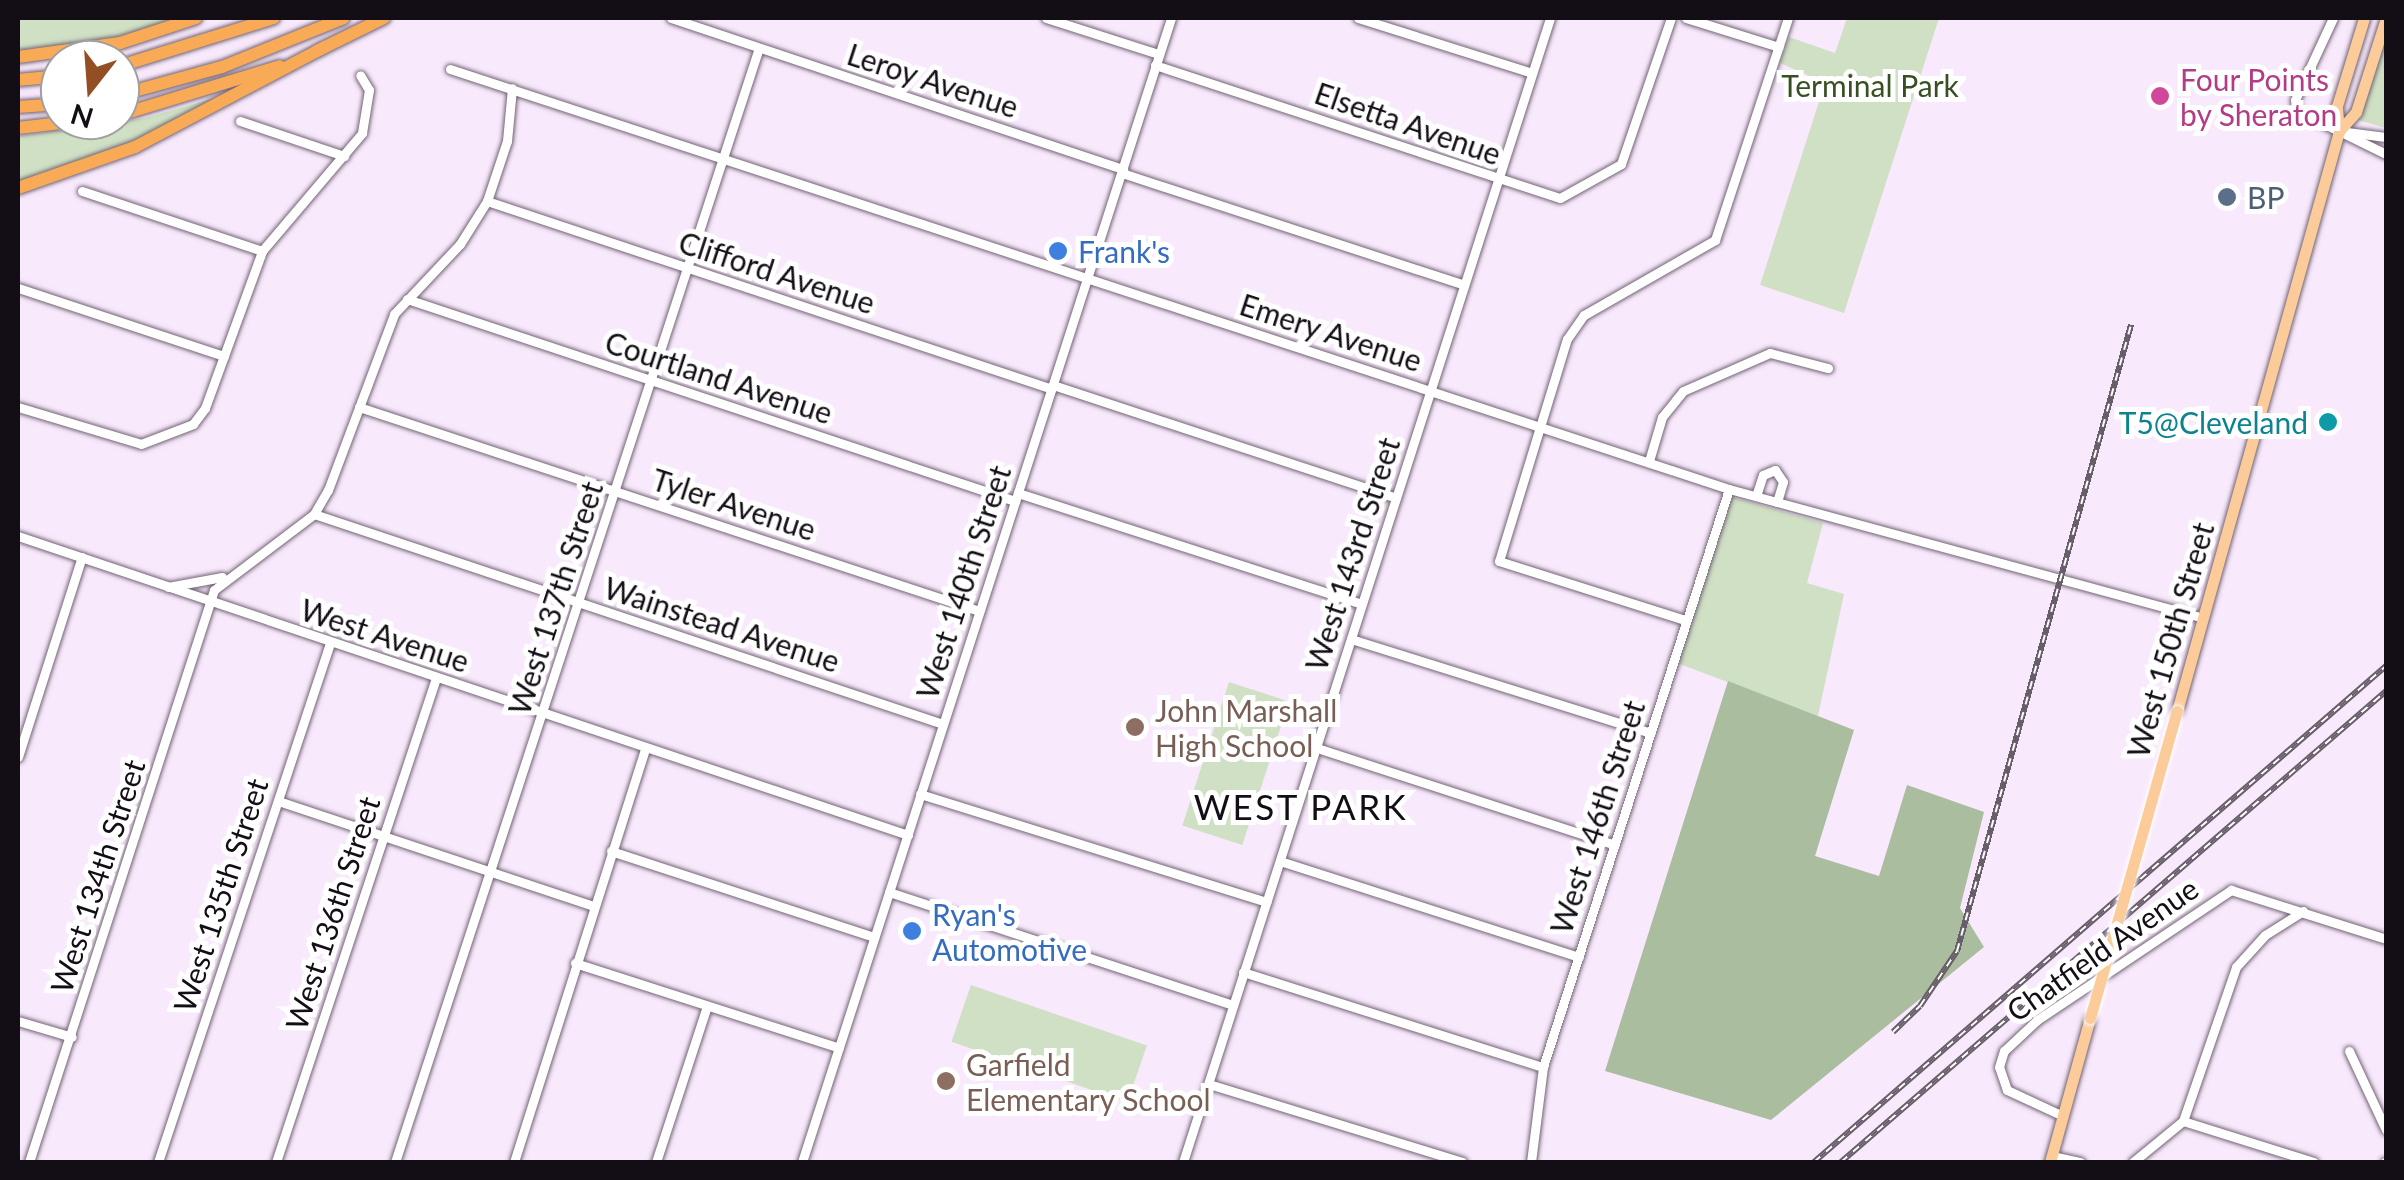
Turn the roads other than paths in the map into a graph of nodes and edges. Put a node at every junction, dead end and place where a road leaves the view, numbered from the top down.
1 (196, 18) edge
2 (274, 18) edge
3 (344, 18) edge
4 (384, 18) edge
5 (671, 18) edge
6 (1046, 18) edge
7 (1171, 18) edge
8 (1358, 18) edge
9 (1550, 18) edge
10 (1671, 18) edge
11 (1686, 18) edge
12 (1788, 18) edge
13 (2333, 18) edge
14 (2364, 18) edge
15 (2386, 18) edge
16 (324, 47) junction
17 (1779, 47) junction
18 (759, 48) junction
19 (18, 57) edge
20 (1157, 59) junction
21 (140, 60) edge
22 (450, 69) dead end
23 (1532, 73) junction
24 (360, 75) dead end
25 (512, 88) junction
26 (140, 90) edge
27 (140, 109) edge
28 (240, 121) dead end
29 (2339, 131) junction
30 (2386, 137) edge
31 (2386, 154) edge
32 (344, 156) junction
33 (724, 157) junction
34 (1122, 171) junction
35 (1498, 180) junction
36 (18, 188) edge
37 (82, 191) dead end
38 (487, 202) junction
39 (262, 251) junction
40 (687, 269) junction
41 (1086, 280) junction
42 (1464, 285) junction
43 (18, 288) edge
44 (408, 299) junction
45 (224, 356) junction
46 (1828, 368) dead end
47 (652, 381) junction
48 (1052, 387) junction
49 (1431, 391) junction
50 (18, 406) edge
51 (359, 407) junction
52 (1540, 427) junction
53 (1649, 461) junction
54 (1728, 489) junction
55 (616, 492) junction
56 (1756, 496) junction
57 (1017, 497) junction
58 (1396, 498) junction
59 (1777, 502) junction
60 (314, 514) junction
61 (18, 536) edge
62 (82, 557) junction
63 (224, 576) junction
64 (164, 587) junction
65 (579, 602) junction
66 (210, 604) junction
67 (1362, 604) junction
68 (979, 611) junction
69 (2203, 618) junction
70 (1685, 620) junction
71 (1351, 639) junction
72 (330, 643) junction
73 (436, 678) junction
74 (544, 715) junction
75 (943, 724) junction
76 (1650, 732) junction
77 (645, 748) junction
78 (1317, 748) junction
79 (18, 757) edge
80 (920, 794) junction
81 (278, 801) junction
82 (383, 835) junction
83 (908, 835) junction
84 (1614, 845) junction
85 (610, 850) junction
86 (1280, 861) junction
87 (491, 871) junction
88 (889, 892) junction
89 (1267, 902) junction
90 (593, 906) junction
91 (2303, 911) junction
92 (874, 937) junction
93 (2386, 938) edge
94 (1579, 957) junction
95 (576, 963) junction
96 (1243, 972) junction
97 (707, 1006) junction
98 (1233, 1006) junction
99 (18, 1021) edge
100 (72, 1037) junction
101 (838, 1048) junction
102 (2348, 1051) dead end
103 (1543, 1067) junction
104 (1209, 1084) junction
105 (2062, 1116) junction
106 (2183, 1121) junction
107 (2386, 1130) edge
108 (2267, 1148) junction
109 (2050, 1159) edge
110 (29, 1162) edge
111 (158, 1162) edge
112 (276, 1162) edge
113 (395, 1162) edge
114 (514, 1162) edge
115 (656, 1162) edge
116 (802, 1162) edge
117 (1183, 1162) edge
118 (1462, 1162) edge
119 (1531, 1162) edge
120 (2080, 1162) edge
121 (2134, 1162) edge
122 (2263, 1162) edge
123 (2314, 1162) edge

1 - 19 highway
2 - 21 highway
3 - 26 highway
4 - 16 highway
5 - 18 street, Leroy Avenue
6 - 20 street, Elsetta Avenue
7 - 20 street, West 140th Street
8 - 23 street
9 - 23 street, West 143rd Street
10 - 35 street, Elsetta Avenue
11 - 17 street
12 - 17 street
13 - 29 street
14 - 29 main road, West 150th Street
15 - 29 main road, West 150th Street
16 - 27 highway
16 - 36 highway
17 - 52 street
18 - 33 street, West 137th Street
18 - 34 street, Leroy Avenue
20 - 34 street, West 140th Street
20 - 35 street, Elsetta Avenue
22 - 25 street, Emery Avenue
23 - 35 street, West 143rd Street
24 - 32 street
25 - 33 street, Emery Avenue
25 - 38 street
28 - 32 street
29 - 30 street
29 - 31 street
29 - 69 main road, West 150th Street
32 - 39 street
33 - 40 street, West 137th Street
33 - 41 street, Emery Avenue
34 - 41 street, West 140th Street
34 - 42 street, Leroy Avenue
35 - 42 street, West 143rd Street
37 - 39 street
38 - 40 street, Clifford Avenue
38 - 44 street
39 - 45 street
40 - 47 street, West 137th Street
40 - 48 street, Clifford Avenue
41 - 48 street, West 140th Street
41 - 49 street, Emery Avenue
42 - 49 street, West 143rd Street
43 - 45 street
44 - 47 street, Courtland Avenue
44 - 51 street
45 - 50 street
46 - 53 street
47 - 55 street, West 137th Street
47 - 57 street, Courtland Avenue
48 - 57 street, West 140th Street
48 - 58 street, Clifford Avenue
49 - 52 street, Emery Avenue
49 - 58 street, West 143rd Street
51 - 55 street, Tyler Avenue
51 - 60 street
52 - 53 street, Emery Avenue
52 - 70 street
53 - 54 street, Emery Avenue
54 - 56 street, Emery Avenue
54 - 70 street, West 146th Street
55 - 65 street, West 137th Street
55 - 68 street, Tyler Avenue
56 - 59 street, Emery Avenue
56 - 59 street
57 - 67 street, Courtland Avenue
57 - 68 street, West 140th Street
58 - 67 street, West 143rd Street
59 - 69 street, Emery Avenue
60 - 63 street
60 - 65 street, Wainstead Avenue
61 - 62 street, West Avenue
62 - 64 street, West Avenue
62 - 79 street
63 - 64 street
63 - 66 street, West 134th Street
64 - 66 street, West Avenue
65 - 74 street, West 137th Street
65 - 75 street, Wainstead Avenue
66 - 72 street, West Avenue
66 - 100 street, West 134th Street
67 - 71 street, West 143rd Street
68 - 75 street, West 140th Street
69 - 105 main road, West 150th Street, bridge
70 - 76 street, West 146th Street
71 - 76 street
71 - 78 street, West 143rd Street
72 - 73 street, West Avenue
72 - 81 street, West 135th Street
73 - 74 street, West Avenue
73 - 82 street, West 136th Street
74 - 77 street, West Avenue
74 - 87 street, West 137th Street
75 - 80 street, West 140th Street
76 - 84 street, West 146th Street
77 - 83 street, West Avenue
77 - 85 street
78 - 84 street
78 - 86 street, West 143rd Street
80 - 83 street, West 140th Street
80 - 89 street
81 - 82 street
81 - 111 street, West 135th Street
82 - 87 street
82 - 112 street, West 136th Street
83 - 88 street, West 140th Street
84 - 94 street, West 146th Street
85 - 90 street
85 - 92 street
86 - 89 street, West 143rd Street
86 - 94 street
87 - 90 street
87 - 113 street, West 137th Street
88 - 92 street, West 140th Street
88 - 98 street
89 - 96 street, West 143rd Street
90 - 95 street
91 - 93 street, Chatfield Avenue
91 - 105 street, Chatfield Avenue
91 - 106 street
92 - 101 street, West 140th Street
94 - 103 street, West 146th Street
95 - 97 street
95 - 114 street
96 - 98 street, West 143rd Street
96 - 103 street
97 - 101 street
97 - 115 street
98 - 104 street, West 143rd Street
99 - 100 street
100 - 110 street, West 134th Street
101 - 116 street, West 140th Street
102 - 107 street
103 - 119 street, West 146th Street
104 - 117 street, West 143rd Street
104 - 118 street
105 - 109 main road, West 150th Street
106 - 108 street
106 - 121 street
108 - 122 street
108 - 123 street
109 - 120 street

